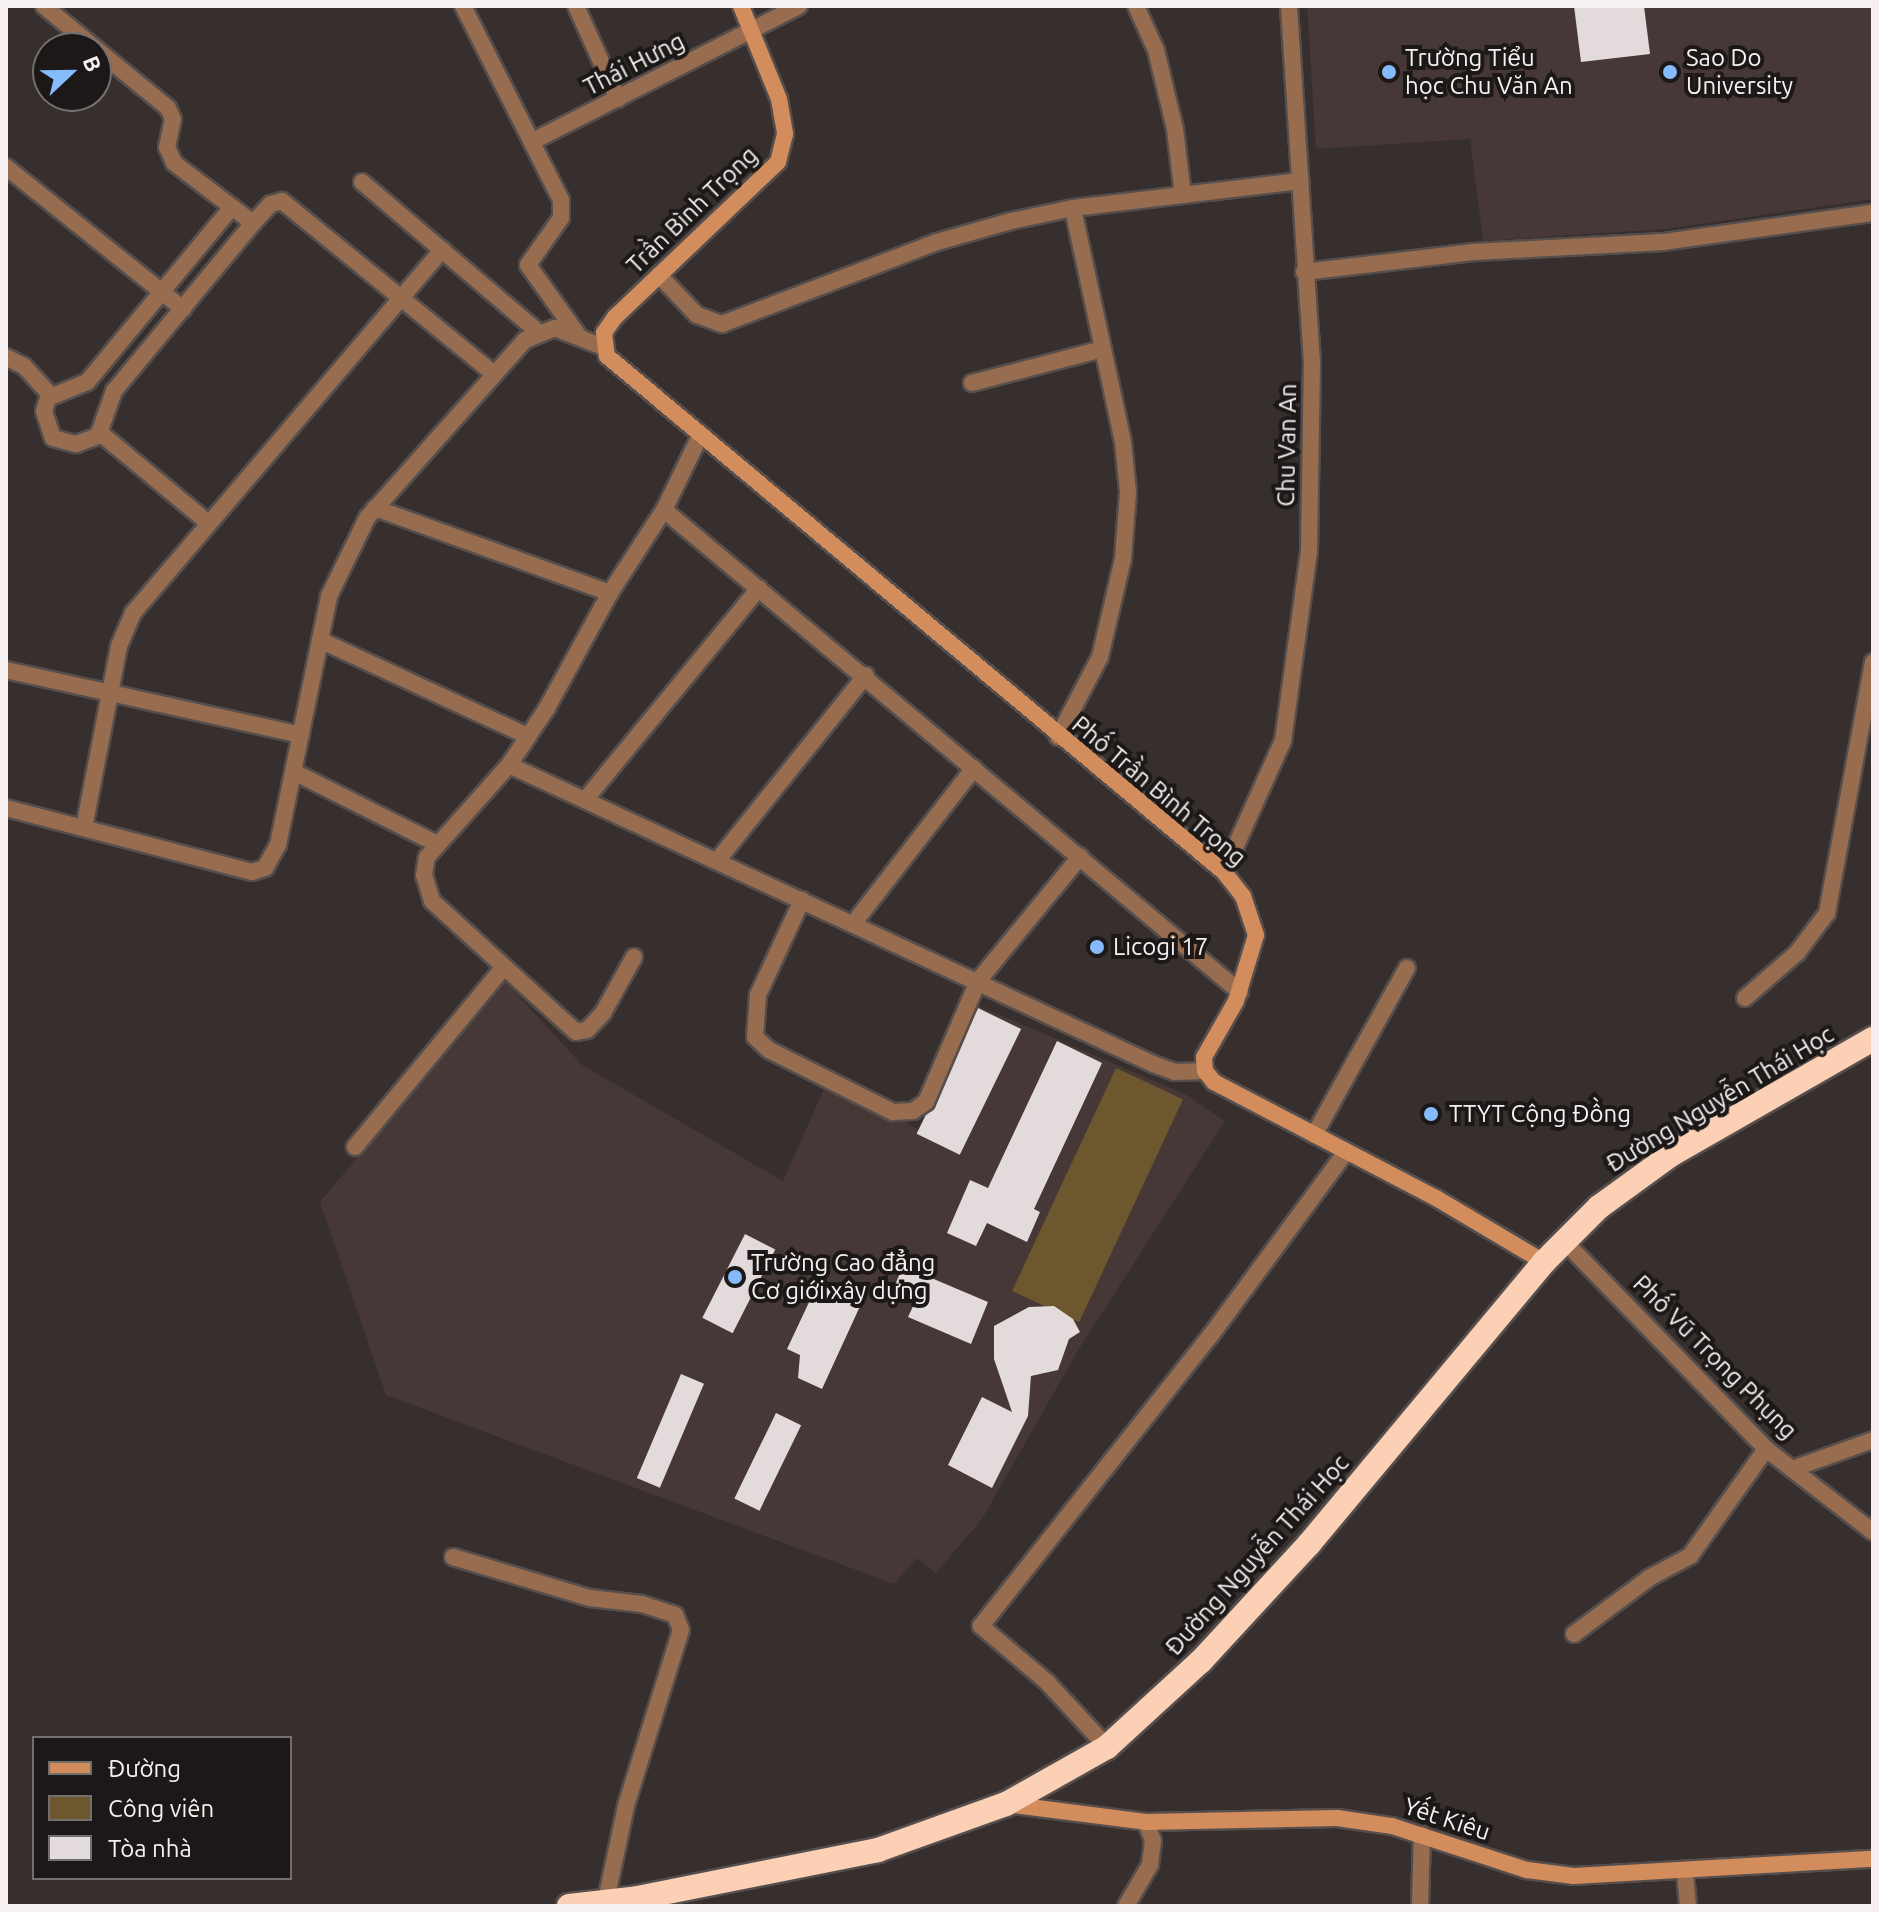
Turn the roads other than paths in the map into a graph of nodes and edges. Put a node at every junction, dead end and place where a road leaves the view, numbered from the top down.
1 (44, 6) edge
2 (463, 6) edge
3 (576, 6) edge
4 (741, 6) edge
5 (799, 6) edge
6 (1136, 6) edge
7 (1289, 6) edge
8 (76, 32) edge
9 (753, 32) junction
10 (112, 61) edge
11 (618, 99) junction
12 (533, 141) junction
13 (7, 170) edge
14 (1300, 181) junction
15 (362, 182) dead end
16 (1183, 195) junction
17 (232, 207) junction
18 (1073, 208) junction
19 (1873, 213) edge
20 (253, 223) junction
21 (442, 250) junction
22 (1304, 272) junction
23 (659, 275) junction
24 (163, 293) junction
25 (402, 297) junction
26 (183, 309) junction
27 (537, 331) junction
28 (578, 335) junction
29 (603, 347) junction
30 (1099, 350) junction
31 (6, 357) edge
32 (493, 373) junction
33 (972, 383) dead end
34 (51, 396) junction
35 (99, 432) junction
36 (700, 436) junction
37 (375, 508) junction
38 (664, 510) junction
39 (206, 521) junction
40 (759, 588) junction
41 (610, 593) junction
42 (320, 640) junction
43 (1873, 662) edge
44 (6, 670) edge
45 (866, 675) junction
46 (109, 690) junction
47 (301, 735) junction
48 (528, 736) junction
49 (1058, 737) junction
50 (509, 765) junction
51 (974, 768) junction
52 (294, 772) junction
53 (585, 800) junction
54 (6, 808) edge
55 (84, 828) junction
56 (437, 844) junction
57 (1080, 857) junction
58 (717, 861) junction
59 (1224, 872) junction
60 (802, 900) junction
61 (853, 924) junction
62 (634, 957) dead end
63 (1407, 968) dead end
64 (502, 969) junction
65 (978, 981) junction
66 (1240, 992) junction
67 (1745, 998) dead end
68 (1873, 1039) edge
69 (1205, 1071) junction
70 (1314, 1135) junction
71 (355, 1147) dead end
72 (1346, 1152) junction
73 (1564, 1241) junction
74 (1544, 1262) junction
75 (1873, 1440) edge
76 (1766, 1449) junction
77 (1795, 1468) junction
78 (1873, 1532) edge
79 (453, 1557) dead end
80 (1574, 1634) dead end
81 (1107, 1747) junction
82 (1006, 1804) junction
83 (1146, 1822) junction
84 (1422, 1835) junction
85 (1873, 1859) edge
86 (1685, 1872) junction
87 (606, 1900) junction
88 (569, 1906) edge
89 (1126, 1906) edge
90 (1420, 1906) edge
91 (1688, 1906) edge

1 - 8 street
2 - 12 street
3 - 11 street
4 - 9 street, Trần Bình Trọng
5 - 9 street, Thái Hưng
6 - 16 street
7 - 14 street, Chu Van An
9 - 11 street, Thái Hưng
9 - 23 street, Trần Bình Trọng
10 - 17 street
11 - 12 street, Thái Hưng
12 - 28 street
13 - 24 street
14 - 16 street
14 - 22 street, Chu Van An
15 - 21 street
16 - 18 street
17 - 20 street
17 - 24 street
18 - 23 street
18 - 30 street
19 - 22 street
20 - 25 street
20 - 26 street
21 - 25 street
21 - 27 street
22 - 59 street, Chu Van An
23 - 29 street, Trần Bình Trọng
24 - 26 street
24 - 34 street
25 - 32 street
25 - 39 street
26 - 35 street
27 - 28 street
27 - 32 street
28 - 29 street
29 - 36 street, Phố Trần Bình Trọng
30 - 33 street
30 - 49 street
31 - 34 street
32 - 37 street
34 - 35 street
35 - 39 street
36 - 38 street
36 - 49 street, Phố Trần Bình Trọng
37 - 41 street
37 - 42 street
38 - 40 street
38 - 41 street
39 - 46 street
40 - 45 street
40 - 53 street
41 - 48 street
42 - 47 street
42 - 48 street
43 - 67 street
44 - 46 street
45 - 51 street
45 - 58 street
46 - 47 street
46 - 55 street
47 - 52 street
48 - 50 street
49 - 59 street, Phố Trần Bình Trọng
50 - 53 street
50 - 56 street
51 - 57 street
51 - 61 street
52 - 55 street
52 - 56 street
53 - 58 street
54 - 55 street
56 - 64 street
57 - 65 street
57 - 66 street
58 - 60 street
59 - 66 street, Phố Trần Bình Trọng
60 - 61 street
60 - 65 street
61 - 65 street
62 - 64 street
63 - 70 street
64 - 71 street
65 - 69 street
66 - 69 street, Phố Trần Bình Trọng
68 - 73 highway, Đường Nguyễn Thái Học
69 - 70 street
70 - 72 street
72 - 74 street
72 - 81 street
73 - 74 highway, Đường Nguyễn Thái Học
73 - 76 street, Phố Vũ Trọng Phụng
74 - 81 highway, Đường Nguyễn Thái Học
75 - 77 street
76 - 77 street, Phố Vũ Trọng Phụng
76 - 80 street
77 - 78 street, Phố Vũ Trọng Phụng
79 - 87 street
81 - 82 highway, Đường Nguyễn Thái Học
82 - 83 street, Yết Kiêu
82 - 87 highway, Đường Nguyễn Thái Học
83 - 84 street, Yết Kiêu
83 - 89 street
84 - 86 street, Yết Kiêu
84 - 90 street
85 - 86 street, Yết Kiêu
86 - 91 street
87 - 88 highway, Đường Nguyễn Thái Học

